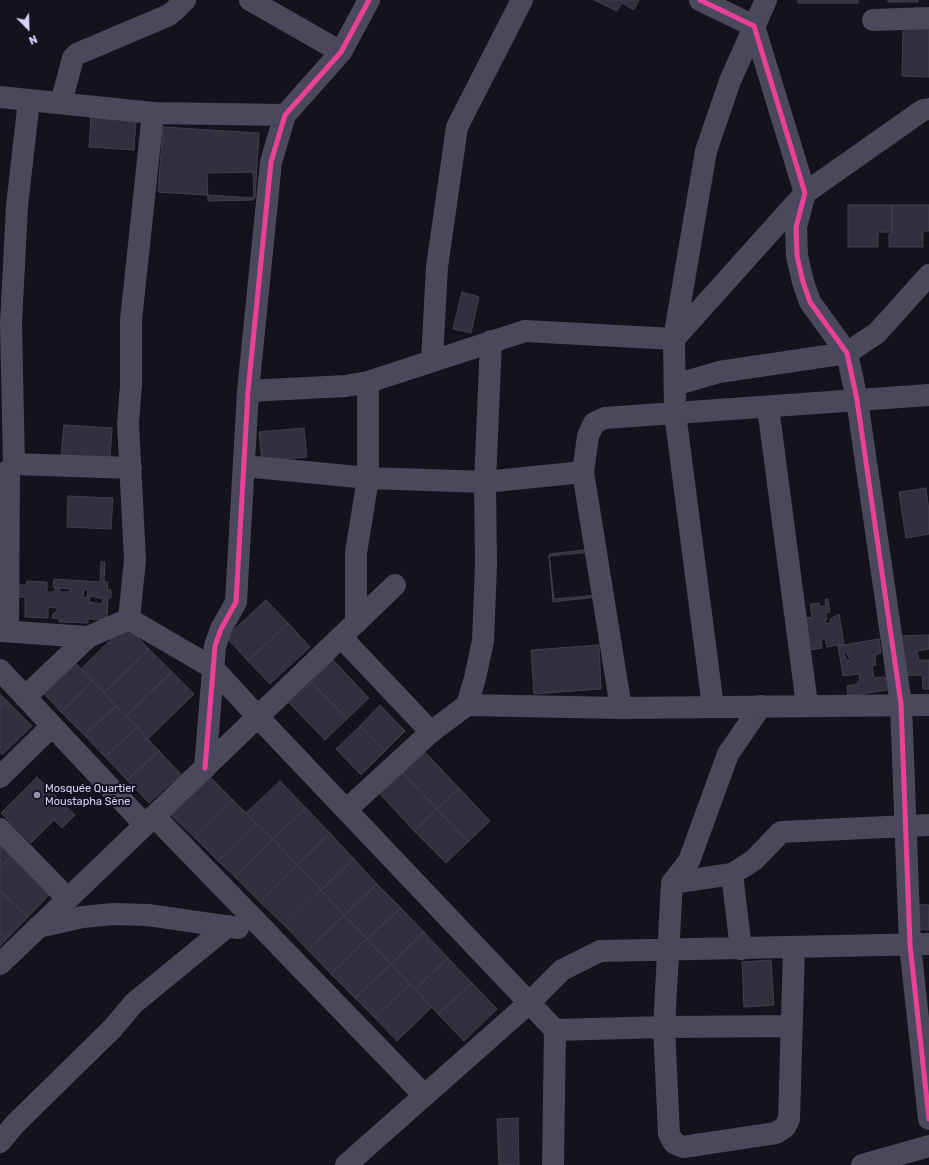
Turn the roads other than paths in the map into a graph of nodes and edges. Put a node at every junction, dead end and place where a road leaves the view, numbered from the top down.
1 (185, 0) edge
2 (369, 0) edge
3 (522, 0) edge
4 (700, 0) edge
5 (766, 0) edge
6 (256, 1) edge
7 (929, 18) edge
8 (873, 20) dead end
9 (754, 26) junction
10 (341, 52) junction
11 (0, 97) edge
12 (29, 100) junction
13 (61, 103) junction
14 (929, 109) edge
15 (153, 113) junction
16 (285, 115) junction
17 (805, 193) junction
18 (929, 275) edge
19 (674, 339) junction
20 (491, 341) junction
21 (847, 353) junction
22 (432, 360) junction
23 (368, 382) junction
24 (675, 385) junction
25 (248, 391) junction
26 (929, 395) edge
27 (857, 400) junction
28 (768, 407) junction
29 (6, 410) edge
30 (675, 414) junction
31 (244, 466) junction
32 (131, 468) junction
33 (8, 470) edge
34 (583, 472) junction
35 (368, 478) junction
36 (485, 482) junction
37 (395, 585) dead end
38 (129, 619) junction
39 (348, 630) junction
40 (4, 631) edge
41 (88, 637) junction
42 (213, 668) junction
43 (0, 670) edge
44 (25, 697) junction
45 (901, 704) junction
46 (467, 705) junction
47 (807, 705) junction
48 (929, 705) edge
49 (761, 706) junction
50 (713, 707) junction
51 (621, 708) junction
52 (258, 717) junction
53 (52, 726) junction
54 (431, 732) junction
55 (204, 768) junction
56 (0, 777) edge
57 (346, 810) junction
58 (149, 821) junction
59 (904, 825) junction
60 (929, 825) edge
61 (0, 829) edge
62 (732, 874) junction
63 (672, 883) junction
64 (68, 899) junction
65 (228, 926) junction
66 (38, 927) junction
67 (268, 934) junction
68 (920, 945) edge
69 (794, 948) junction
70 (741, 949) junction
71 (668, 950) junction
72 (0, 964) edge
73 (529, 1003) junction
74 (792, 1026) junction
75 (664, 1027) junction
76 (555, 1030) junction
77 (424, 1095) junction
78 (929, 1119) edge
79 (0, 1142) edge
80 (929, 1146) edge
81 (929, 1162) edge
82 (346, 1165) edge
83 (553, 1165) edge
84 (862, 1165) edge
85 (928, 1165) edge

1 - 13 street
2 - 10 street
3 - 22 street
4 - 9 street
5 - 9 street
6 - 10 street
7 - 8 street
9 - 17 street
9 - 19 street
10 - 16 street
11 - 12 street
12 - 13 street
12 - 29 street
13 - 15 street
14 - 17 street
15 - 16 street
15 - 32 street
16 - 25 street
17 - 19 street
17 - 21 street
18 - 21 street
19 - 20 street
19 - 24 street
20 - 22 street
20 - 36 street
21 - 24 street
21 - 27 street
22 - 23 street
23 - 25 street
23 - 35 street
24 - 30 street
25 - 31 street
26 - 27 street
27 - 28 street
27 - 45 street
28 - 30 street
28 - 47 street
29 - 33 street
30 - 34 street
30 - 50 street
31 - 35 street
31 - 42 street
32 - 33 street
32 - 38 street
33 - 40 street
34 - 36 street
34 - 51 street
35 - 36 street
35 - 39 street
36 - 46 street
37 - 39 street
38 - 41 street
38 - 42 street
39 - 52 street
39 - 54 street
40 - 41 street
41 - 44 street
42 - 52 street
42 - 55 street
43 - 44 street
44 - 53 street
45 - 47 street
45 - 48 street
45 - 59 street
46 - 51 street
46 - 54 street
47 - 49 street
49 - 50 street
49 - 63 street
50 - 51 street
52 - 55 street
52 - 57 street
53 - 56 street
53 - 58 street
54 - 57 street
55 - 58 street
57 - 73 street
58 - 64 street
58 - 67 street
59 - 60 street
59 - 62 street
59 - 68 street
61 - 64 street
62 - 63 street
62 - 70 street
63 - 71 street
64 - 66 street
65 - 66 street
65 - 67 street
65 - 79 street
66 - 72 street
67 - 77 street
68 - 69 street
68 - 78 street
69 - 70 street
69 - 74 street
70 - 71 street
71 - 73 street
71 - 75 street
73 - 76 street
73 - 77 street
74 - 75 street
74 - 75 street
75 - 76 street
76 - 83 street
77 - 82 street
80 - 84 street
81 - 85 street

